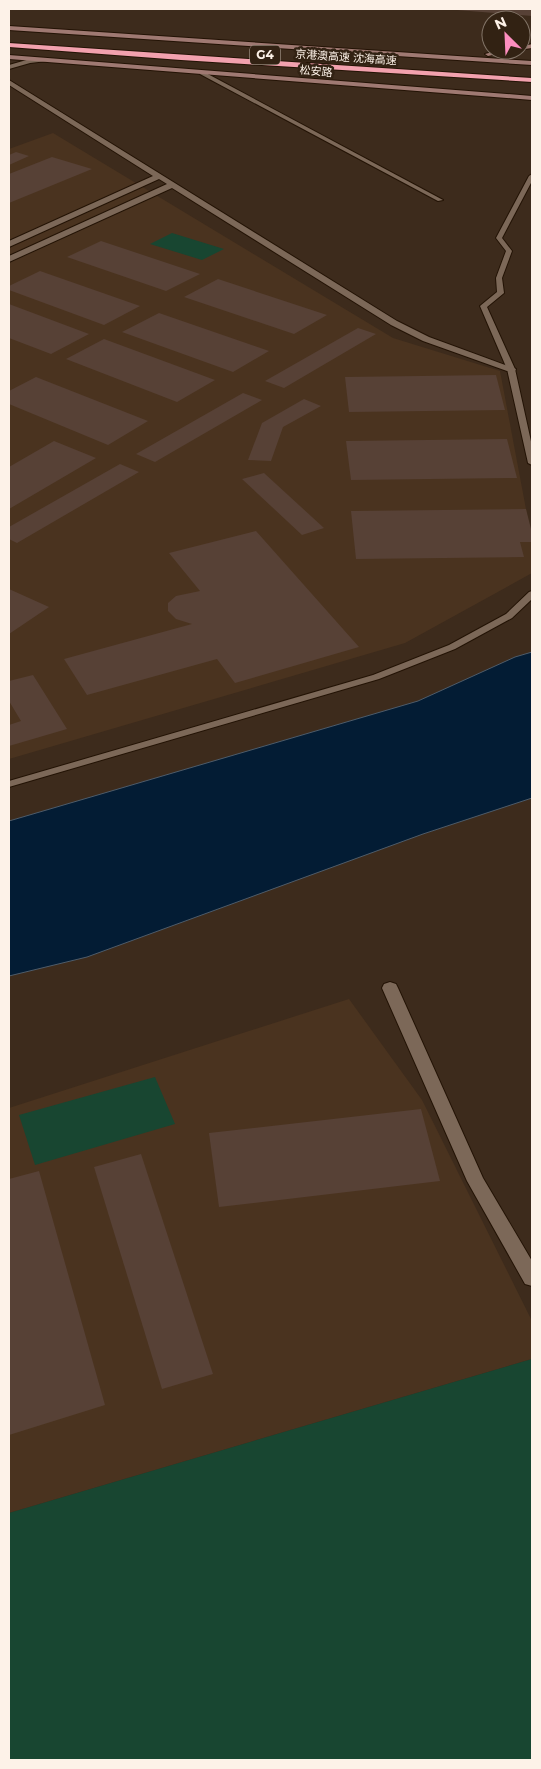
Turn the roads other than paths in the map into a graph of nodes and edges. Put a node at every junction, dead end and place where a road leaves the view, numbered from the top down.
1 (9, 28) edge
2 (9, 37) edge
3 (49, 40) dead end
4 (9, 45) edge
5 (532, 53) edge
6 (481, 54) edge
7 (9, 57) edge
8 (532, 57) edge
9 (445, 58) junction
10 (45, 60) junction
11 (532, 63) edge
12 (414, 64) dead end
13 (9, 67) edge
14 (532, 71) edge
15 (202, 73) junction
16 (532, 80) edge
17 (9, 82) edge
18 (532, 98) edge
19 (159, 176) junction
20 (532, 176) edge
21 (172, 185) junction
22 (440, 200) dead end
23 (9, 244) edge
24 (9, 259) edge
25 (511, 369) junction
26 (532, 464) edge
27 (532, 594) edge
28 (9, 784) edge
29 (390, 988) dead end
30 (532, 1278) edge

1 - 9 main road, 松安路
2 - 3 highway
4 - 16 highway, 京港澳高速 沈海高速 / G4
5 - 8 main road
6 - 9 main road
7 - 10 main road, 松安路
9 - 11 main road, 松安路
10 - 13 street
10 - 15 main road, 松安路
12 - 14 highway, 京港澳高速 沈海高速
15 - 18 main road, 松安路
15 - 22 lane
17 - 19 street
19 - 21 street
19 - 23 street
20 - 25 lane
21 - 24 street
21 - 25 street
25 - 26 lane
27 - 28 lane
29 - 30 street

